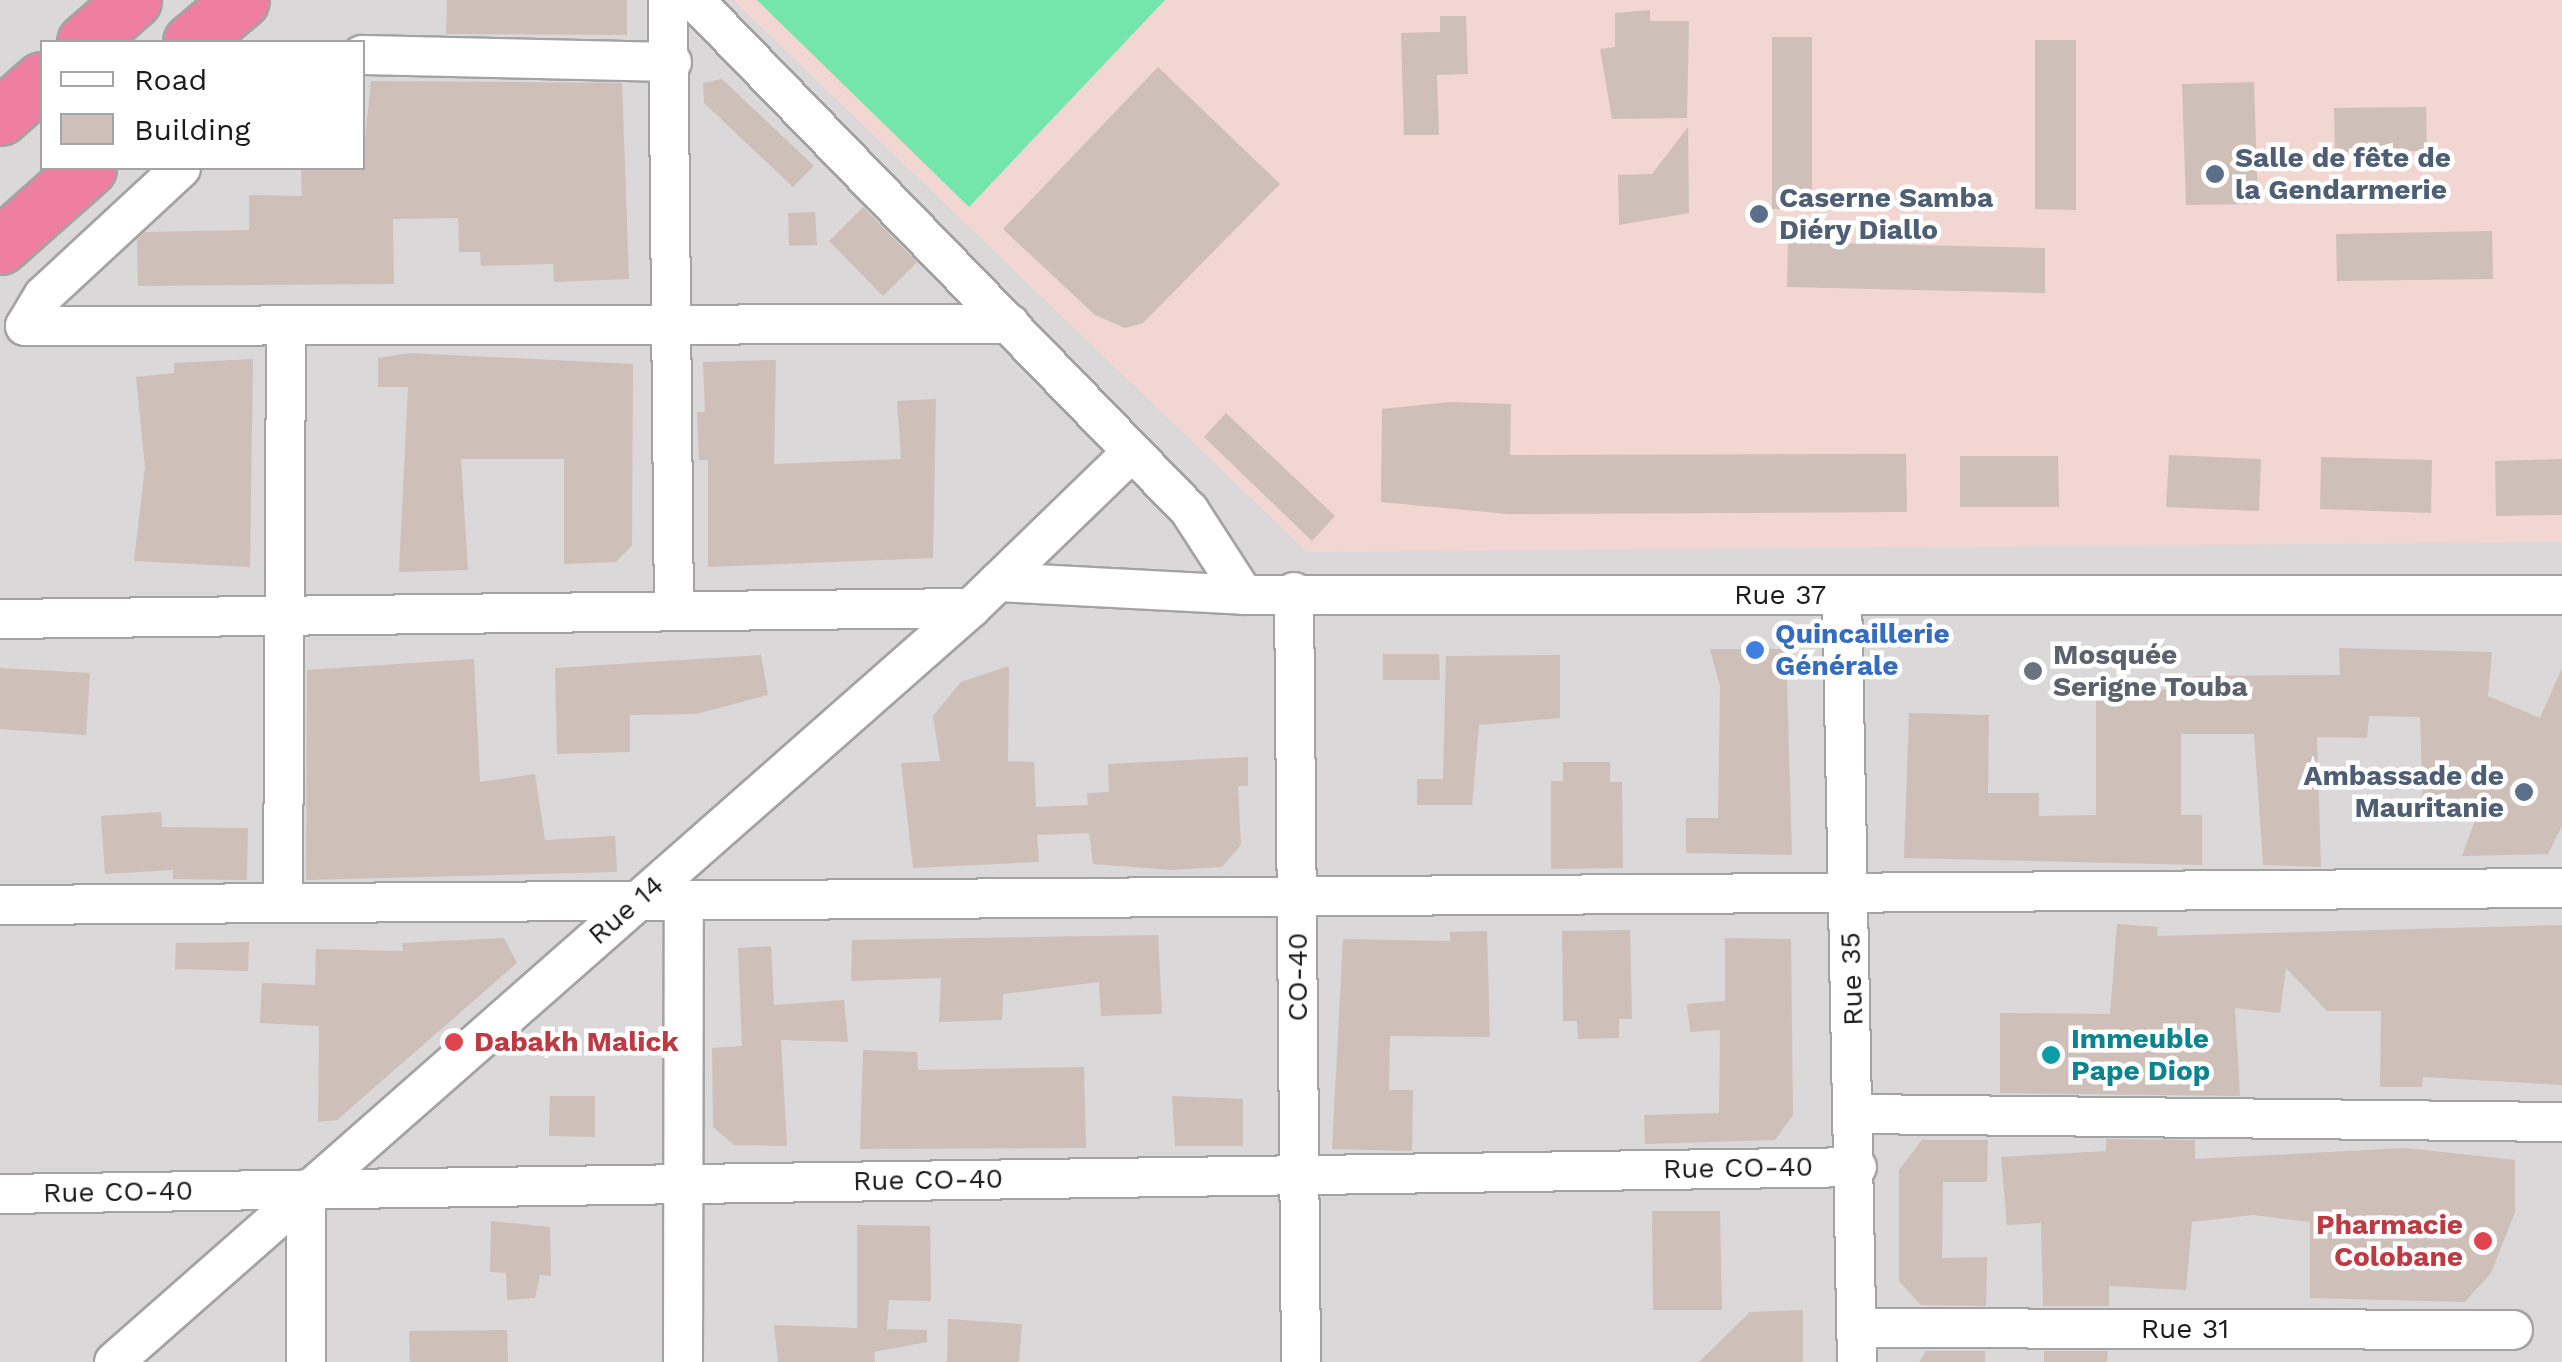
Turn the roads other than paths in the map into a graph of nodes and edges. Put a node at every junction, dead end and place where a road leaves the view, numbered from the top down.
1 (133, 0) edge
2 (242, 0) edge
3 (277, 0) edge
4 (668, 0) edge
5 (694, 0) edge
6 (87, 40) edge
7 (193, 40) edge
8 (231, 40) edge
9 (365, 55) edge
10 (672, 62) junction
11 (40, 82) edge
12 (0, 117) edge
13 (42, 170) edge
14 (86, 170) edge
15 (179, 170) edge
16 (0, 205) edge
17 (0, 246) edge
18 (1010, 324) junction
19 (672, 326) junction
20 (286, 329) junction
21 (1132, 452) junction
22 (998, 582) junction
23 (1294, 592) junction
24 (2562, 594) edge
25 (1244, 595) junction
26 (1842, 596) junction
27 (970, 608) junction
28 (674, 611) junction
29 (285, 615) junction
30 (0, 619) edge
31 (2562, 888) edge
32 (1848, 893) junction
33 (1297, 896) junction
34 (684, 900) junction
35 (636, 901) junction
36 (283, 904) junction
37 (0, 905) edge
38 (1856, 1114) junction
39 (2562, 1122) edge
40 (1856, 1167) junction
41 (1300, 1175) junction
42 (683, 1184) junction
43 (306, 1189) junction
44 (0, 1194) edge
45 (2514, 1330) dead end
46 (1857, 1345) edge
47 (114, 1362) edge
48 (306, 1362) edge
49 (683, 1362) edge
50 (1301, 1362) edge

1 - 6 highway
2 - 7 highway
3 - 8 highway
4 - 10 street
5 - 18 street
9 - 10 street
10 - 19 street
11 - 12 highway
13 - 16 highway
14 - 17 highway
15 - 20 street
18 - 19 street
18 - 21 street
19 - 20 street
19 - 28 street
20 - 29 street
21 - 22 street, Rue 14
21 - 25 street
22 - 25 street, Rue 37
22 - 27 street, Rue 14
23 - 25 street, Rue 37
23 - 26 street, Rue 37
23 - 33 street, CO-40
24 - 26 street, Rue 37
26 - 32 street, Rue 35
27 - 28 street
27 - 35 street, Rue 14
28 - 29 street
29 - 30 street
29 - 36 street
31 - 32 street
32 - 33 street
32 - 38 street, Rue 35
33 - 34 street
33 - 41 street, CO-40
34 - 35 street
34 - 42 street
35 - 36 street
35 - 43 street, Rue 14
36 - 37 street
38 - 39 street
38 - 40 street, Rue 35
40 - 41 street, Rue CO-40
40 - 46 street, Rue 35
41 - 42 street, Rue CO-40
41 - 50 street, CO-40
42 - 43 street, Rue CO-40
42 - 49 street
43 - 44 street, Rue CO-40
43 - 47 street, Rue 14
43 - 48 street
45 - 46 street, Rue 31

